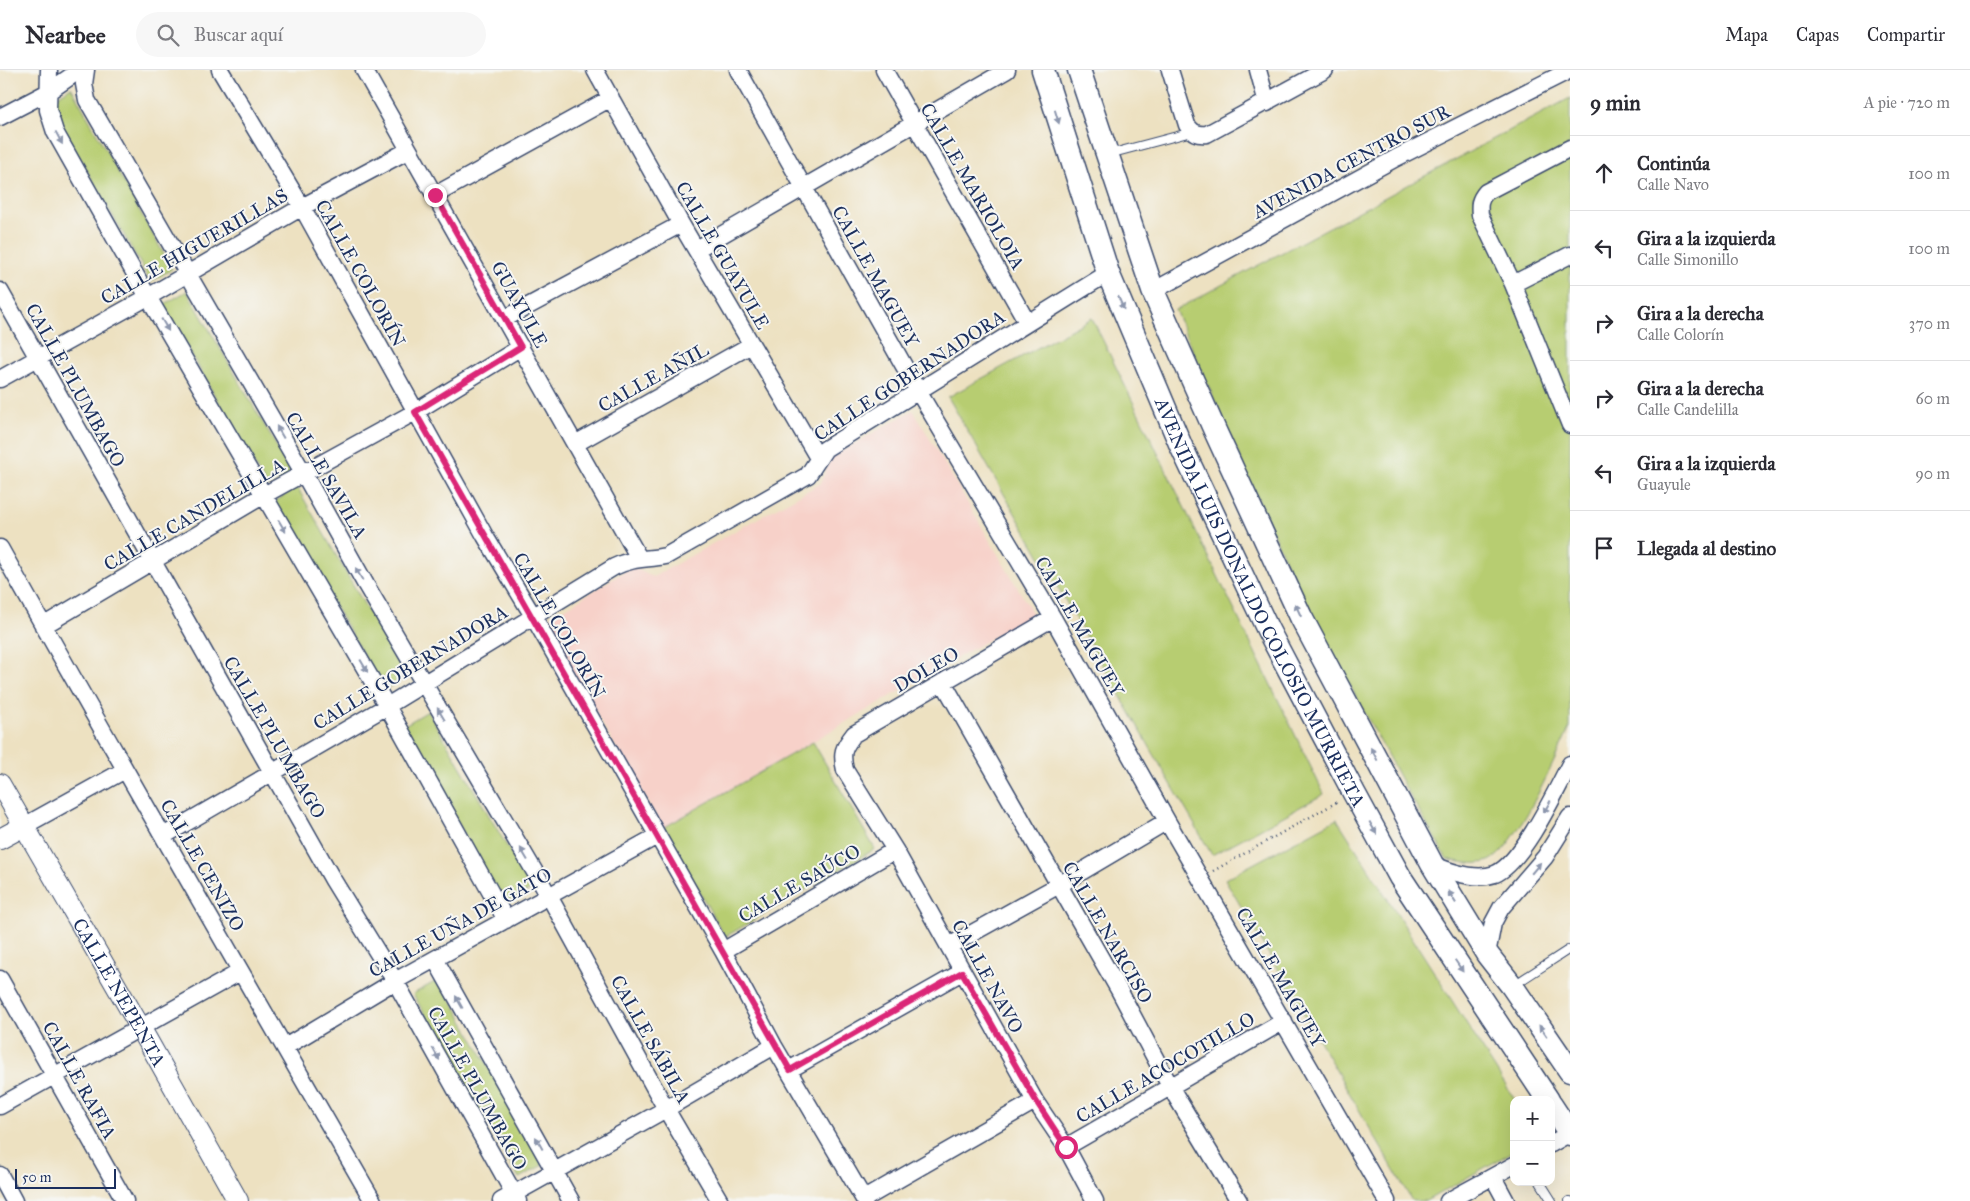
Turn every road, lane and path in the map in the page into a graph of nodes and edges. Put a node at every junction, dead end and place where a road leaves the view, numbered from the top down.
1 (49, 70) edge
2 (80, 70) edge
3 (86, 70) edge
4 (220, 70) edge
5 (594, 70) edge
6 (738, 70) edge
7 (884, 70) edge
8 (1007, 70) edge
9 (1043, 70) edge
10 (1079, 70) edge
11 (1170, 70) edge
12 (1258, 70) edge
13 (1325, 70) edge
14 (1570, 70) edge
15 (367, 71) edge
16 (48, 92) junction
17 (611, 98) junction
18 (1267, 103) junction
19 (0, 116) edge
20 (914, 123) junction
21 (1199, 133) junction
22 (1570, 148) edge
23 (409, 150) junction
24 (1108, 155) junction
25 (805, 188) junction
26 (435, 195) junction
27 (302, 207) junction
28 (681, 224) junction
29 (697, 249) junction
30 (1570, 254) edge
31 (1108, 273) junction
32 (187, 274) junction
33 (1513, 284) junction
34 (0, 291) edge
35 (1153, 291) junction
36 (148, 297) junction
37 (506, 318) junction
38 (1027, 322) junction
39 (751, 345) junction
40 (521, 347) junction
41 (39, 358) junction
42 (0, 379) edge
43 (918, 391) junction
44 (415, 412) junction
45 (1570, 423) edge
46 (575, 444) junction
47 (818, 458) junction
48 (304, 474) junction
49 (264, 495) junction
50 (0, 548) edge
51 (640, 558) junction
52 (152, 560) junction
53 (533, 616) junction
54 (1053, 618) junction
55 (44, 626) junction
56 (943, 682) junction
57 (424, 684) junction
58 (387, 706) junction
59 (1570, 764) edge
60 (125, 770) junction
61 (845, 770) joint
62 (273, 772) junction
63 (0, 784) edge
64 (1354, 793) junction
65 (1570, 817) edge
66 (1167, 821) junction
67 (24, 826) junction
68 (164, 835) junction
69 (657, 836) junction
70 (0, 838) edge
71 (895, 850) junction
72 (1432, 864) junction
73 (1506, 867) junction
74 (1200, 878) junction
75 (1059, 885) junction
76 (1518, 889) junction
77 (549, 896) junction
78 (506, 920) junction
79 (949, 946) junction
80 (1568, 950) dead end
81 (723, 951) junction
82 (1487, 954) junction
83 (435, 959) junction
84 (240, 972) junction
85 (962, 972) junction
86 (0, 980) edge
87 (395, 981) junction
88 (1512, 986) junction
89 (1284, 1021) junction
90 (140, 1027) junction
91 (774, 1046) junction
92 (285, 1047) junction
93 (790, 1070) junction
94 (1570, 1072) edge
95 (54, 1075) junction
96 (1171, 1088) junction
97 (1545, 1096) edge
98 (1036, 1101) junction
99 (0, 1106) edge
100 (666, 1109) junction
101 (1555, 1111) edge
102 (1570, 1134) edge
103 (1555, 1142) edge
104 (1066, 1147) junction
105 (1510, 1167) edge
106 (554, 1171) junction
107 (0, 1175) edge
108 (1493, 1177) junction
109 (1543, 1186) edge
110 (511, 1199) edge
111 (865, 1200) edge
112 (14, 1201) edge
113 (125, 1201) edge
114 (238, 1201) edge
115 (374, 1201) edge
116 (571, 1201) edge
117 (720, 1201) edge
118 (1095, 1201) edge
119 (1239, 1201) edge
120 (1387, 1201) edge
121 (1448, 1201) edge
122 (1506, 1201) edge
123 (1552, 1201) edge

1 - 16 street
2 - 16 street
3 - 32 street, CALLE SAVILA
4 - 27 street, CALLE COLORÍN
5 - 17 street, CALLE GUAYULE
6 - 25 street, CALLE MAGUEY
7 - 20 street, CALLE MARIOLOIA
8 - 20 street
9 -> 31 main road, AVENIDA LUIS DONALDO COLOSIO MURRIETA
10 - 24 main road, AVENIDA LUIS DONALDO COLOSIO MURRIETA
11 - 21 street
12 - 18 street
13 - 18 street
14 - 35 street, AVENIDA CENTRO SUR
15 - 23 street, GUAYULE
16 - 19 street
16 -> 36 street
17 - 26 street
17 - 28 street, CALLE GUAYULE
18 - 21 street
20 - 25 street
20 - 38 street, CALLE MARIOLOIA
21 - 24 lane
22 - 33 street
23 - 26 street, GUAYULE
23 - 27 street, CALLE HIGUERILLAS
24 - 35 main road, AVENIDA LUIS DONALDO COLOSIO MURRIETA
25 - 29 street
25 - 43 street, CALLE MAGUEY
26 - 37 street, GUAYULE
27 - 32 street, CALLE HIGUERILLAS
27 - 44 street, CALLE COLORÍN
28 - 29 street, CALLE GUAYULE
28 - 37 street
29 - 39 street, CALLE GUAYULE
30 - 33 street
31 - 38 street, CALLE GOBERNADORA
31 -> 64 main road, AVENIDA LUIS DONALDO COLOSIO MURRIETA
32 - 36 street, CALLE HIGUERILLAS
48 -> 32 street, CALLE SAVILA
33 - 45 street
34 - 41 street, CALLE PLUMBAGO
72 -> 35 main road, AVENIDA LUIS DONALDO COLOSIO MURRIETA
36 - 41 street, CALLE HIGUERILLAS
36 -> 49 street
37 - 40 street, GUAYULE
38 - 43 street, CALLE GOBERNADORA
39 - 46 street, CALLE AÑIL
39 - 47 street, CALLE GUAYULE
40 - 44 street, CALLE CANDELILLA
40 - 46 street, GUAYULE
41 - 42 street, CALLE HIGUERILLAS
41 - 52 street, CALLE PLUMBAGO
43 - 47 street, CALLE GOBERNADORA
43 - 54 street, CALLE MAGUEY
44 - 48 street, CALLE CANDELILLA
44 - 53 street, CALLE COLORÍN
46 - 51 street, GUAYULE
47 - 51 street, CALLE GOBERNADORA
48 - 49 street, CALLE CANDELILLA
57 -> 48 street, CALLE SAVILA
49 - 52 street, CALLE CANDELILLA
49 -> 58 street
50 - 55 street, CALLE CENIZO
51 - 53 street, CALLE GOBERNADORA
52 - 55 street, CALLE CANDELILLA
52 - 62 street, CALLE PLUMBAGO
53 - 57 street, CALLE GOBERNADORA
53 - 69 street, CALLE COLORÍN
54 - 56 street, DOLEO
54 - 66 street, CALLE MAGUEY
55 - 60 street, CALLE CENIZO
56 - 61 street, DOLEO
56 - 75 street, CALLE NARCISO
57 - 58 street, CALLE GOBERNADORA
77 -> 57 street, CALLE SAVILA
58 - 62 street, CALLE GOBERNADORA
58 - 78 street
59 -> 73 street
60 - 67 street
60 - 68 street, CALLE CENIZO
61 - 71 street, CALLE NAVO
62 - 68 street, CALLE GOBERNADORA
62 - 87 street, CALLE PLUMBAGO
63 - 67 street, CALLE NEPENTA
64 - 74 path
64 -> 97 main road, AVENIDA LUIS DONALDO COLOSIO MURRIETA
76 -> 65 street
66 - 74 street, CALLE MAGUEY
66 - 75 street
67 - 70 street
67 - 90 street, CALLE NEPENTA
68 - 84 street, CALLE CENIZO
69 - 77 street, CALLE UÑA DE GATO
69 - 81 street, CALLE COLORÍN
71 - 79 street, CALLE NAVO
71 - 81 street, CALLE SAÚCO
72 - 73 street
82 -> 72 main road, AVENIDA LUIS DONALDO COLOSIO MURRIETA
73 - 76 street
74 - 89 street, CALLE MAGUEY
75 - 79 street
75 - 96 street, CALLE NARCISO
76 - 82 street
77 - 78 street, CALLE UÑA DE GATO
77 - 100 street, CALLE SÁBILA
78 - 83 street, CALLE UÑA DE GATO
79 - 85 street, CALLE NAVO
80 - 88 lane
81 - 91 street, CALLE COLORÍN
82 - 88 main road, AVENIDA LUIS DONALDO COLOSIO MURRIETA
83 - 87 street, CALLE UÑA DE GATO
106 -> 83 street, CALLE PLUMBAGO
84 - 90 street
84 - 92 street, CALLE CENIZO
85 - 93 street
85 - 98 street, CALLE NAVO
86 - 95 street, CALLE RAFIA
87 - 92 street, CALLE UÑA DE GATO
87 -> 110 street, CALLE PLUMBAGO
94 -> 88 main road, AVENIDA LUIS DONALDO COLOSIO MURRIETA
89 - 96 street, CALLE ACOCOTILLO
89 - 120 street, CALLE MAGUEY
90 - 95 street
90 - 114 street, CALLE NEPENTA
91 - 93 street, CALLE COLORÍN
91 - 100 street
92 - 115 street, CALLE CENIZO
93 - 111 street, CALLE COLORÍN
95 - 99 street
95 - 113 street, CALLE RAFIA
96 - 104 street, CALLE ACOCOTILLO
96 - 119 street, CALLE NARCISO
98 - 104 street, CALLE NAVO
98 - 111 street
100 - 106 street
100 - 117 street, CALLE SÁBILA
101 - 102 main road
102 - 103 street
104 - 118 street, CALLE NAVO
105 - 108 street
106 - 110 street
106 - 116 street, CALLE PLUMBAGO
107 - 112 street
108 - 121 street
108 - 122 street
109 - 123 lane

